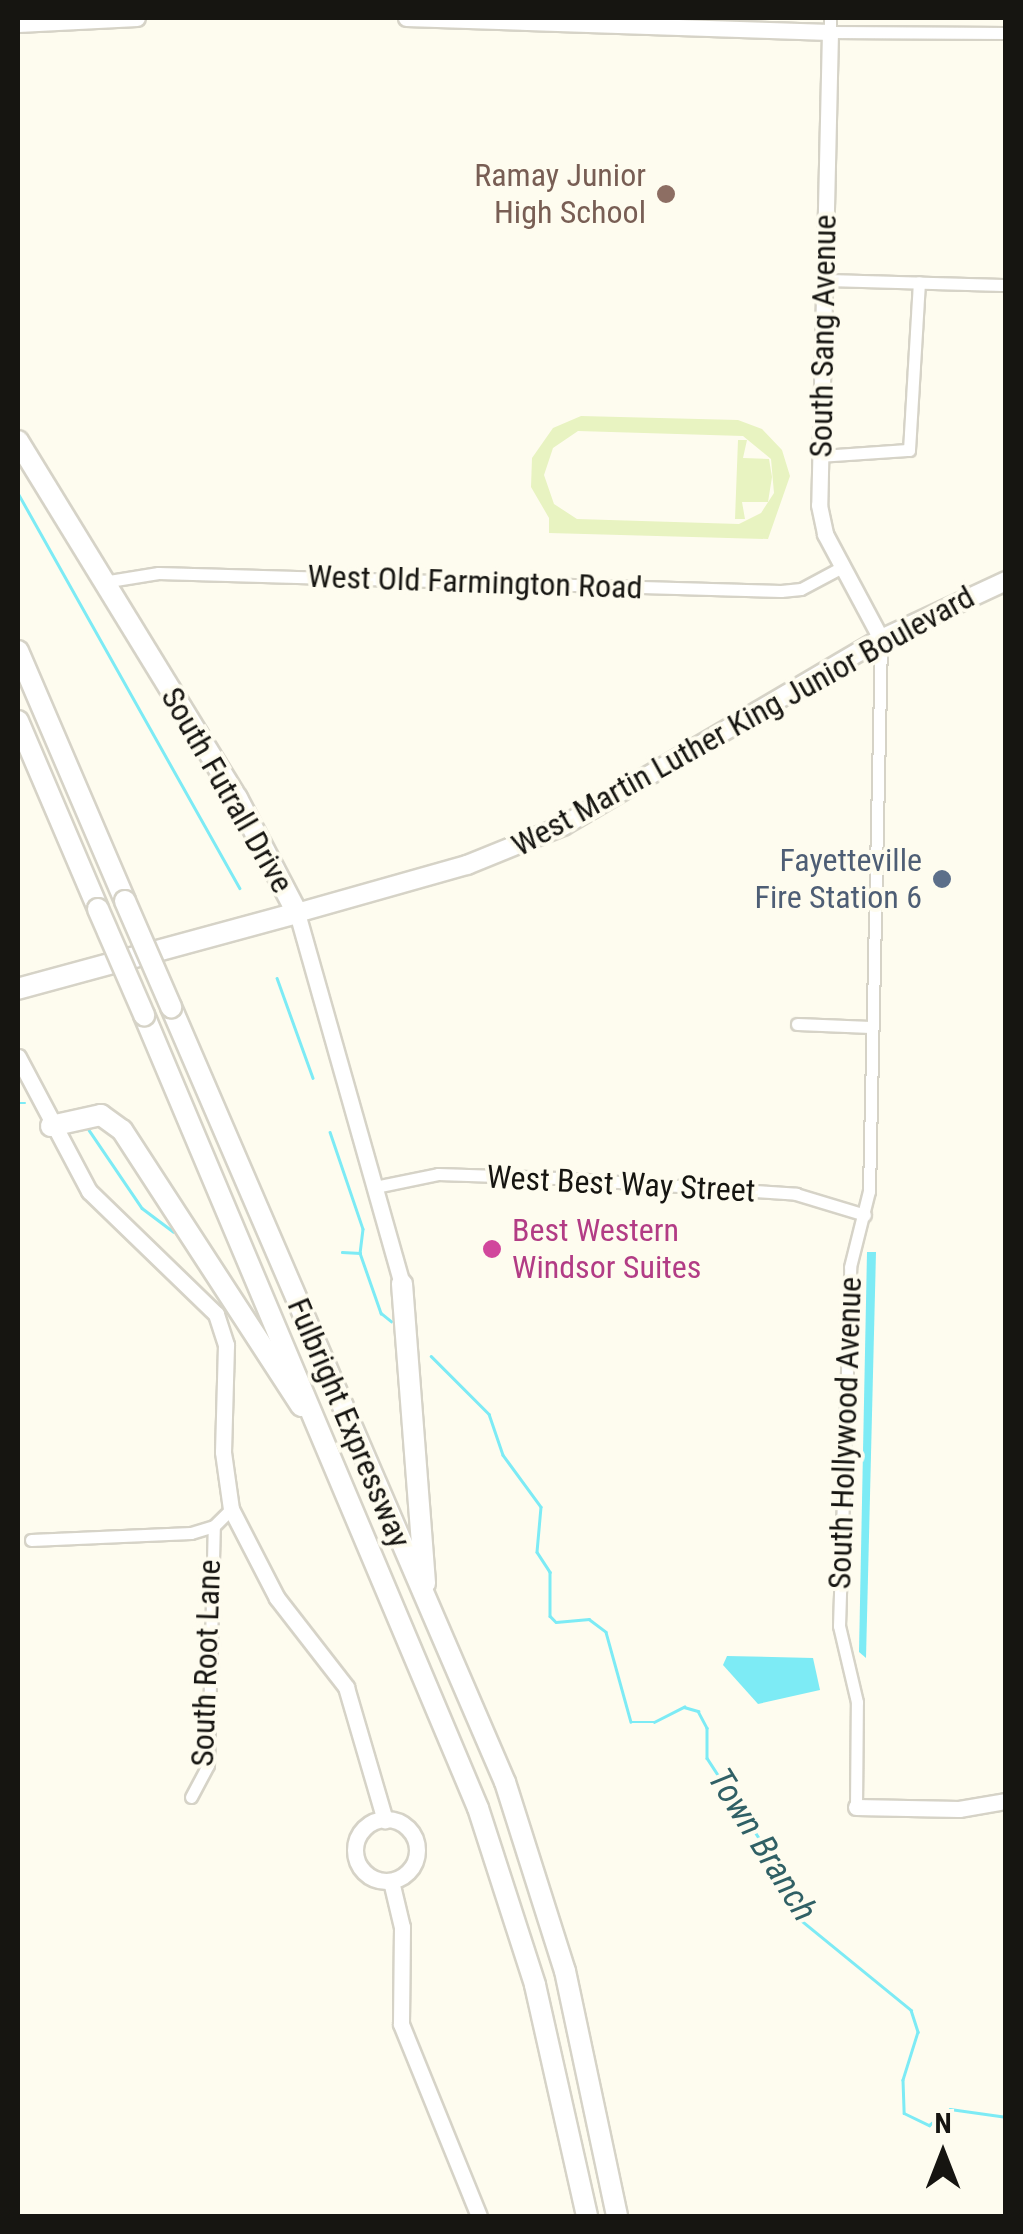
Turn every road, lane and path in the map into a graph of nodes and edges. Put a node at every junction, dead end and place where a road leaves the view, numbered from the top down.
1 (137, 18) edge
2 (406, 18) edge
3 (18, 24) edge
4 (830, 25) edge
5 (1006, 33) edge
6 (824, 280) junction
7 (919, 282) junction
8 (1006, 285) edge
9 (18, 440) edge
10 (820, 456) junction
11 (842, 567) junction
12 (1006, 581) edge
13 (104, 582) junction
14 (880, 639) junction
15 (18, 651) edge
16 (18, 721) edge
17 (296, 913) junction
18 (18, 989) edge
19 (797, 1024) dead end
20 (872, 1027) junction
21 (18, 1057) edge
22 (51, 1126) junction
23 (375, 1188) junction
24 (865, 1215) junction
25 (402, 1284) joint
26 (331, 1452) junction
27 (231, 1508) junction
28 (214, 1526) junction
29 (31, 1540) dead end
30 (427, 1605) junction
31 (191, 1798) dead end
32 (1006, 1800) edge
33 (856, 1807) joint
34 (384, 1820) junction
35 (391, 1880) junction
36 (479, 2216) edge
37 (587, 2216) edge
38 (617, 2216) edge

1 - 3 street
2 - 4 street
4 - 5 street
4 - 6 street, South Sang Avenue
6 - 7 street
6 - 10 street, South Sang Avenue
7 - 8 street
7 - 10 street
9 - 13 highway, South Futrall Drive
10 - 11 street, South Sang Avenue
11 - 13 street, West Old Farmington Road
11 - 14 street, South Sang Avenue
12 - 14 main road, West Martin Luther King Junior Boulevard
13 - 17 highway, South Futrall Drive
14 - 17 main road, West Martin Luther King Junior Boulevard
14 - 20 street, South Hollywood Avenue
15 - 30 highway, Fulbright Expressway, bridge
16 - 26 highway, Fulbright Expressway, bridge
17 - 18 highway, West Martin Luther King Junior Boulevard
17 - 23 street, South Futrall Drive
19 - 20 street
20 - 24 street, South Hollywood Avenue
21 - 22 street
22 - 26 highway
22 - 27 street
23 - 24 street, West Best Way Street
23 - 25 street, South Futrall Drive
24 - 33 street, South Hollywood Avenue
25 - 30 highway
26 - 37 highway, Fulbright Expressway
27 - 28 street
27 - 34 street
28 - 29 street
28 - 31 street, South Root Lane
30 - 38 highway, Fulbright Expressway
32 - 33 street
34 - 35 street
34 - 35 street
35 - 36 street

